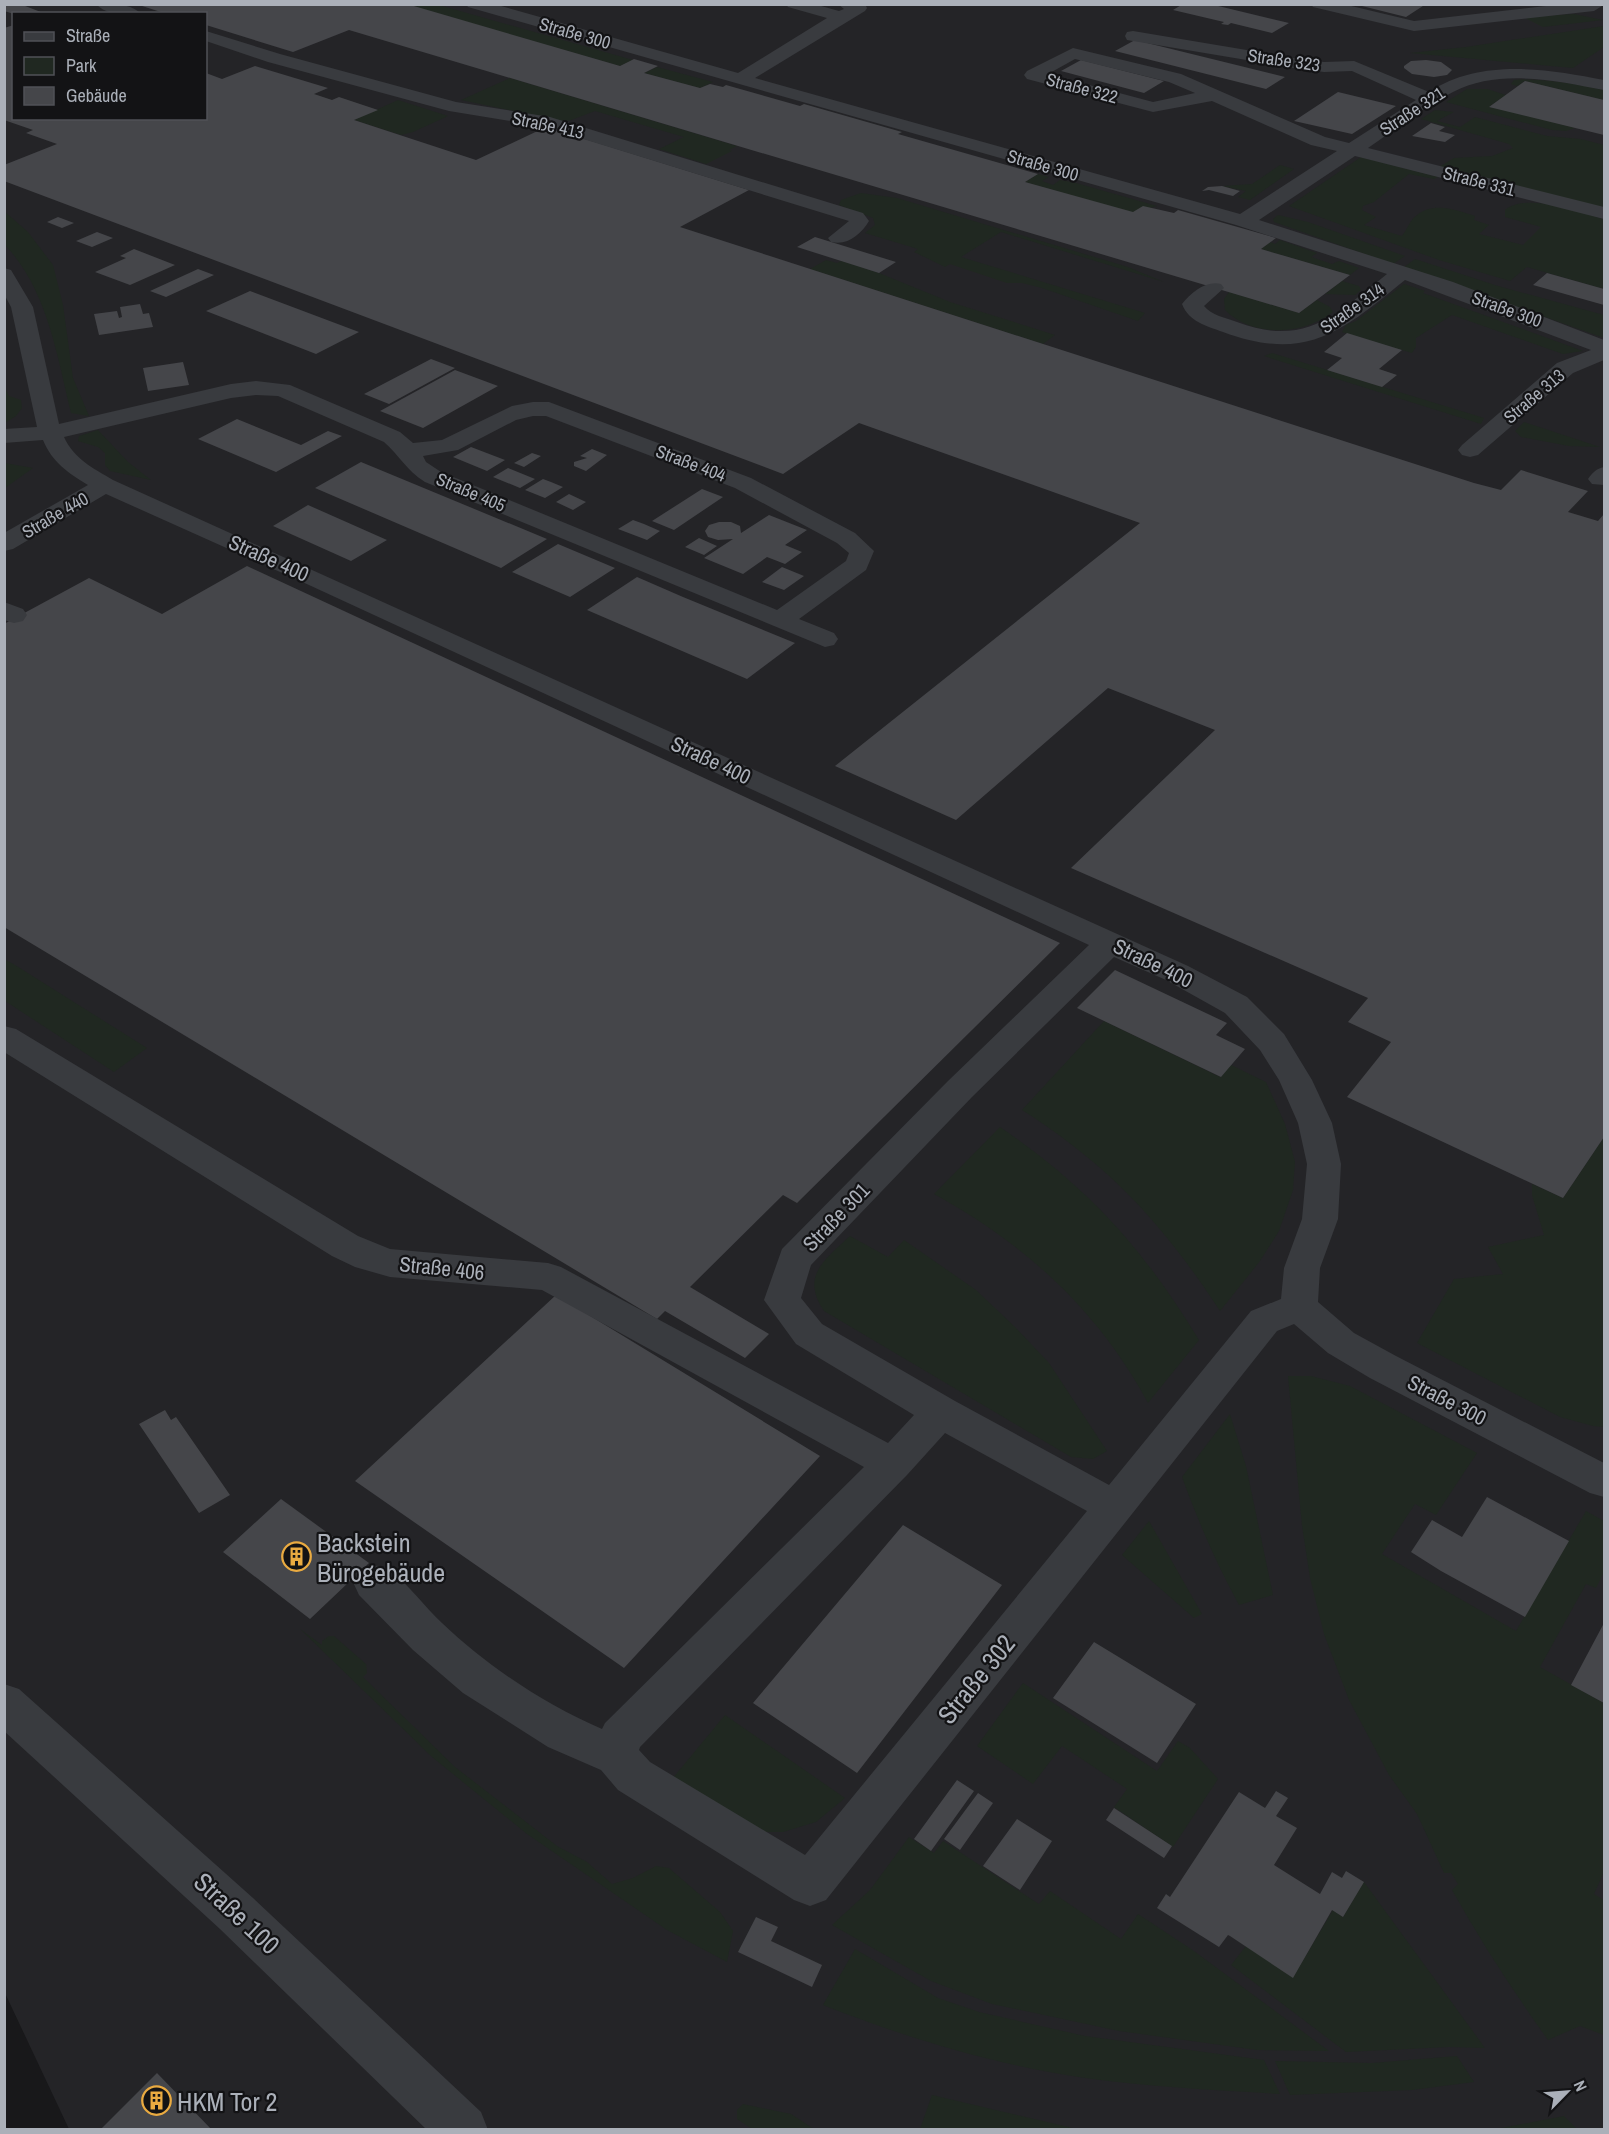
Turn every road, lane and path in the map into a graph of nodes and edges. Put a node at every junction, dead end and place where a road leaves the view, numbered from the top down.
1 (104, 4) edge
2 (474, 4) edge
3 (794, 4) edge
4 (1319, 4) edge
5 (1601, 8) edge
6 (843, 11) edge
7 (127, 12) edge
8 (207, 36) edge
9 (1133, 36) dead end
10 (1596, 78) edge
11 (739, 80) junction
12 (1214, 95) junction
13 (1430, 99) junction
14 (1353, 149) junction
15 (1605, 213) edge
16 (1243, 221) junction
17 (838, 238) dead end
18 (1402, 272) junction
19 (4, 274) edge
20 (1214, 288) dead end
21 (1605, 347) edge
22 (1605, 352) edge
23 (50, 432) junction
24 (4, 436) edge
25 (408, 450) junction
26 (1470, 450) dead end
27 (105, 485) junction
28 (4, 544) edge
29 (780, 620) junction
30 (825, 639) dead end
31 (1110, 943) junction
32 (4, 1037) edge
33 (1299, 1307) junction
34 (941, 1412) junction
35 (893, 1464) junction
36 (1605, 1481) edge
37 (1115, 1507) junction
38 (374, 1582) dead end
39 (4, 1703) edge
40 (616, 1756) junction
41 (463, 2130) edge

1 - 7 street
2 - 11 street, Straße 300
3 - 6 street
4 - 5 street
6 - 11 street
8 - 17 street, Straße 413
9 - 13 street, Straße 323
10 - 13 street, Straße 321
11 - 16 street, Straße 300
12 - 12 street, Straße 322
12 - 14 street, Straße 322
13 - 14 street, Straße 321
14 - 15 street, Straße 331
14 - 16 street, Straße 321
16 - 18 street, Straße 300
18 - 20 street, Straße 314
18 - 21 street, Straße 300
19 - 23 street, Straße 400
22 - 26 street, Straße 313
23 - 24 street, Straße 405
23 - 25 street, Straße 405
23 - 27 street, Straße 400
25 - 29 street, Straße 405
25 - 29 street, Straße 404
27 - 28 street, Straße 440
27 - 31 street, Straße 400
29 - 30 street, Straße 405
31 - 33 street, Straße 400
31 - 34 street, Straße 301
32 - 35 street, Straße 406
33 - 36 street, Straße 300
33 - 37 street, Straße 302
34 - 35 street
34 - 37 street, Straße 301
35 - 40 street
37 - 40 street, Straße 302
38 - 40 street
39 - 41 street, Straße 100

